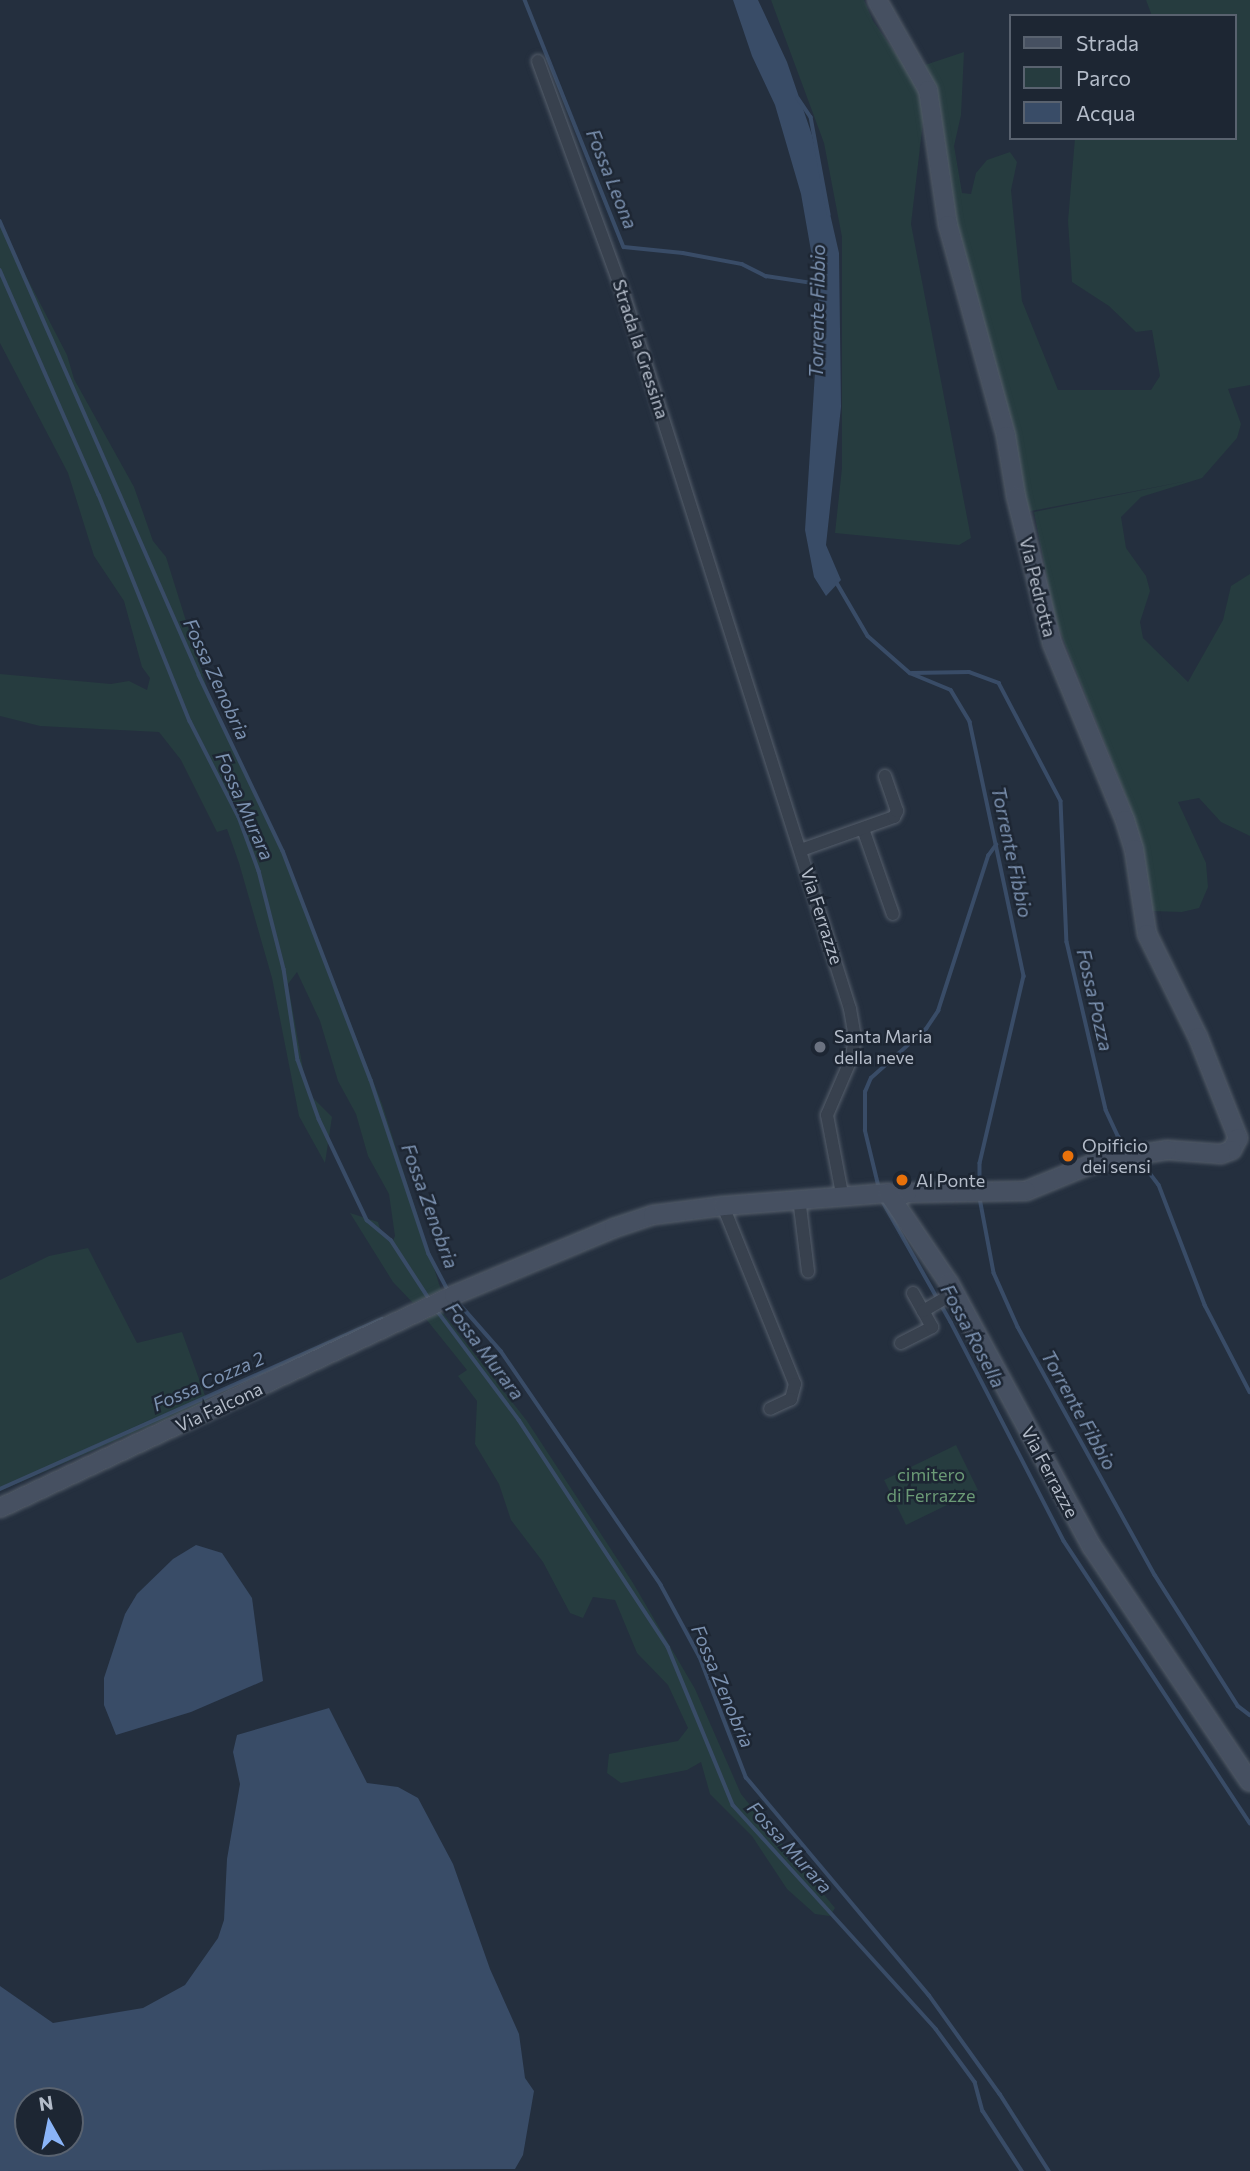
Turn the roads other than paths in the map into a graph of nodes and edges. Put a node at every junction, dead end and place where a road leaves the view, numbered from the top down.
1 (877, 0) edge
2 (538, 61) dead end
3 (734, 641) joint
4 (885, 776) dead end
5 (863, 829) junction
6 (800, 850) junction
7 (893, 914) dead end
8 (842, 1194) junction
9 (892, 1196) junction
10 (799, 1198) junction
11 (723, 1206) junction
12 (808, 1271) dead end
13 (913, 1293) dead end
14 (938, 1302) junction
15 (901, 1343) dead end
16 (769, 1409) dead end
17 (0, 1508) edge
18 (1250, 1782) edge

1 - 9 street, Via Pedrotta
2 - 3 street, Strada la Gressina
3 - 6 street, Via Ferrazze
4 - 5 street
5 - 6 street
5 - 7 street
6 - 8 street, Via Ferrazze
8 - 9 street
8 - 10 street
9 - 14 street, Via Ferrazze
10 - 11 street
10 - 12 street
11 - 16 street
11 - 17 street, Via Falcona
13 - 14 street
14 - 15 street
14 - 18 street, Via Ferrazze

